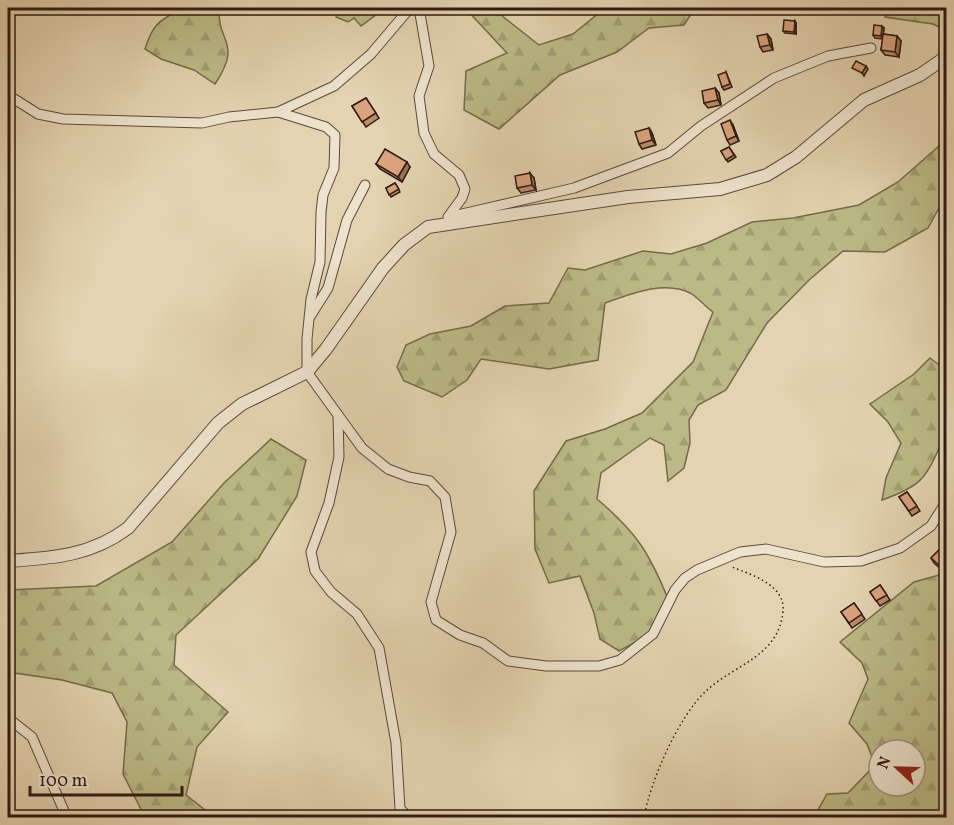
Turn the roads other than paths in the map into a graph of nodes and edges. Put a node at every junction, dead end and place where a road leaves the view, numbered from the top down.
1 (410, 8) edge
2 (419, 8) edge
3 (871, 48) dead end
4 (946, 57) edge
5 (8, 95) edge
6 (278, 112) junction
7 (365, 185) dead end
8 (444, 221) junction
9 (309, 317) junction
10 (307, 372) junction
11 (338, 415) junction
12 (946, 502) edge
13 (8, 561) edge
14 (8, 718) edge
15 (67, 818) edge
16 (410, 818) edge

1 - 6 street
2 - 8 street
3 - 8 street
4 - 8 street
5 - 6 street
6 - 9 street
7 - 9 street
8 - 10 street
9 - 10 street
10 - 11 street
10 - 13 street
11 - 12 street
11 - 16 street
14 - 15 street

